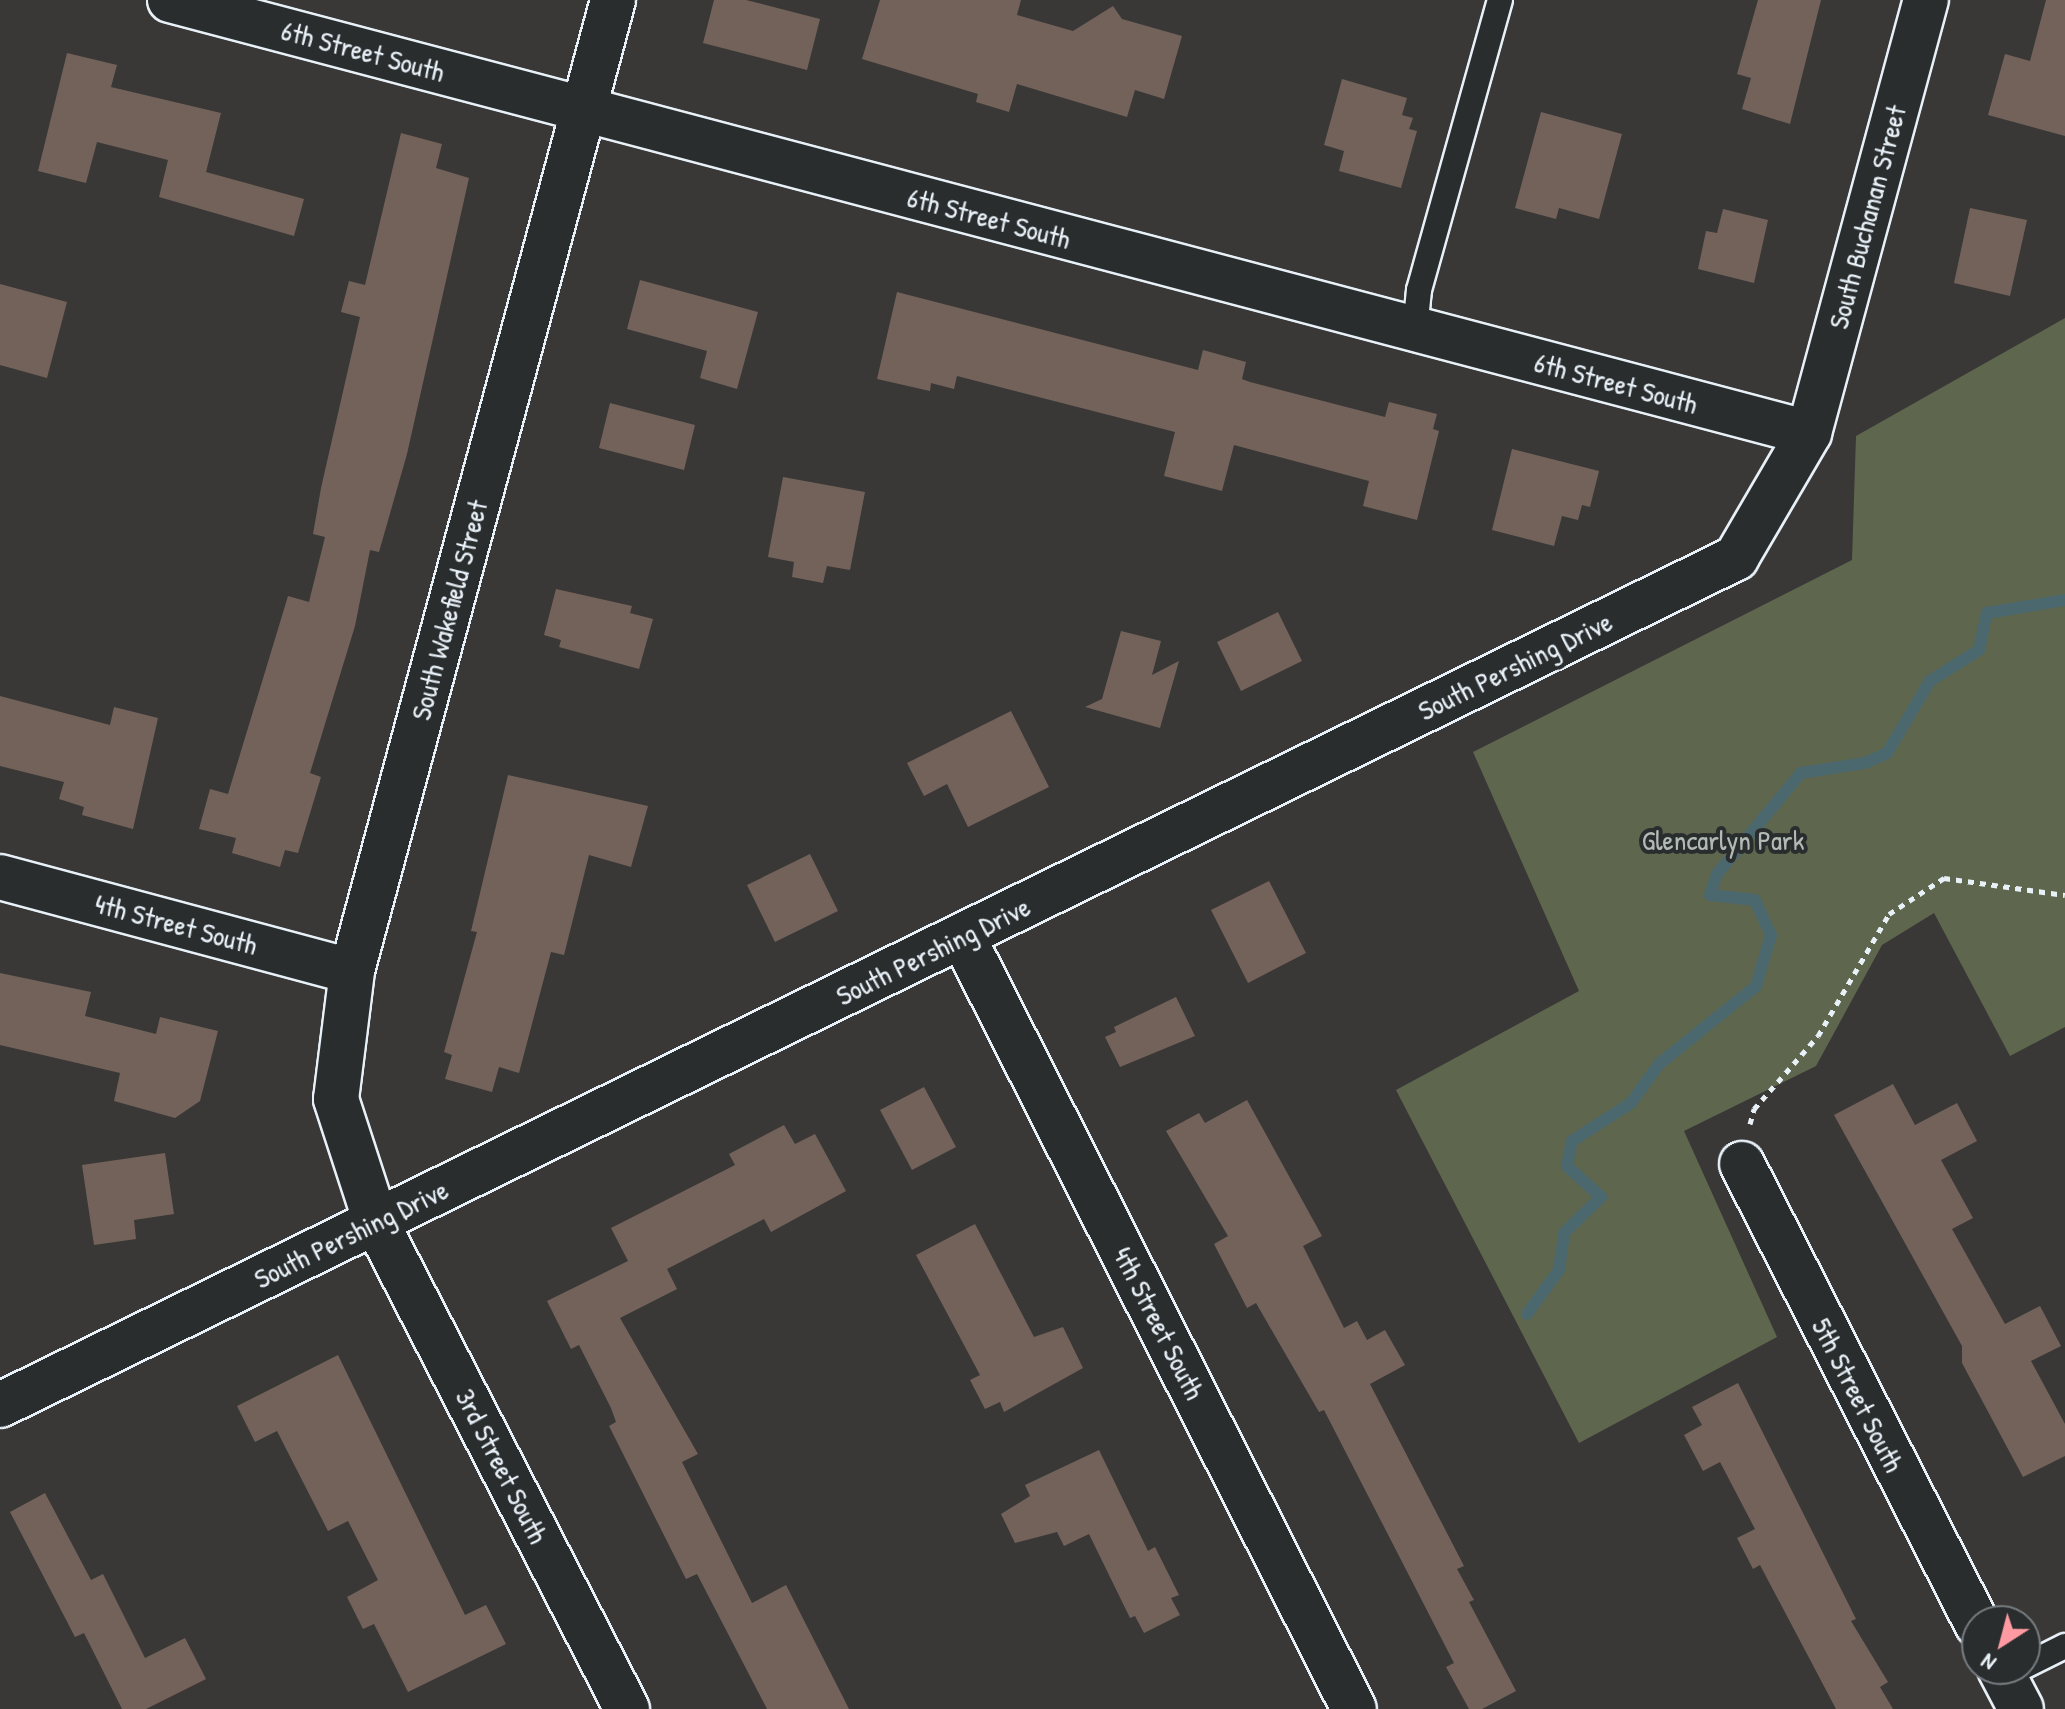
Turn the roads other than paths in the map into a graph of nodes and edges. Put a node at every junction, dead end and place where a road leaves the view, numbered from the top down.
1 (170, 0) edge
2 (613, 0) edge
3 (1500, 0) edge
4 (1926, 0) edge
5 (584, 110) junction
6 (1415, 330) junction
7 (1809, 433) junction
8 (0, 877) edge
9 (963, 937) junction
10 (352, 971) junction
11 (1742, 1164) road end
12 (376, 1222) junction
13 (0, 1405) edge
14 (1967, 1605) edge
15 (2065, 1646) edge
16 (2041, 1661) edge
17 (627, 1709) edge
18 (1354, 1709) edge

1 - 5 street, 6th Street South
2 - 5 street, South Wakefield Street
3 - 6 lane
4 - 7 street, South Buchanan Street
5 - 6 street, 6th Street South
5 - 10 street, South Wakefield Street
6 - 7 street, 6th Street South
7 - 9 street, South Pershing Drive
8 - 10 street, 4th Street South
9 - 12 street, South Pershing Drive
9 - 18 street, 4th Street South
10 - 12 street, South Wakefield Street
11 - 14 street, 5th Street South
12 - 13 street, South Pershing Drive
12 - 17 street, 3rd Street South
15 - 16 lane

